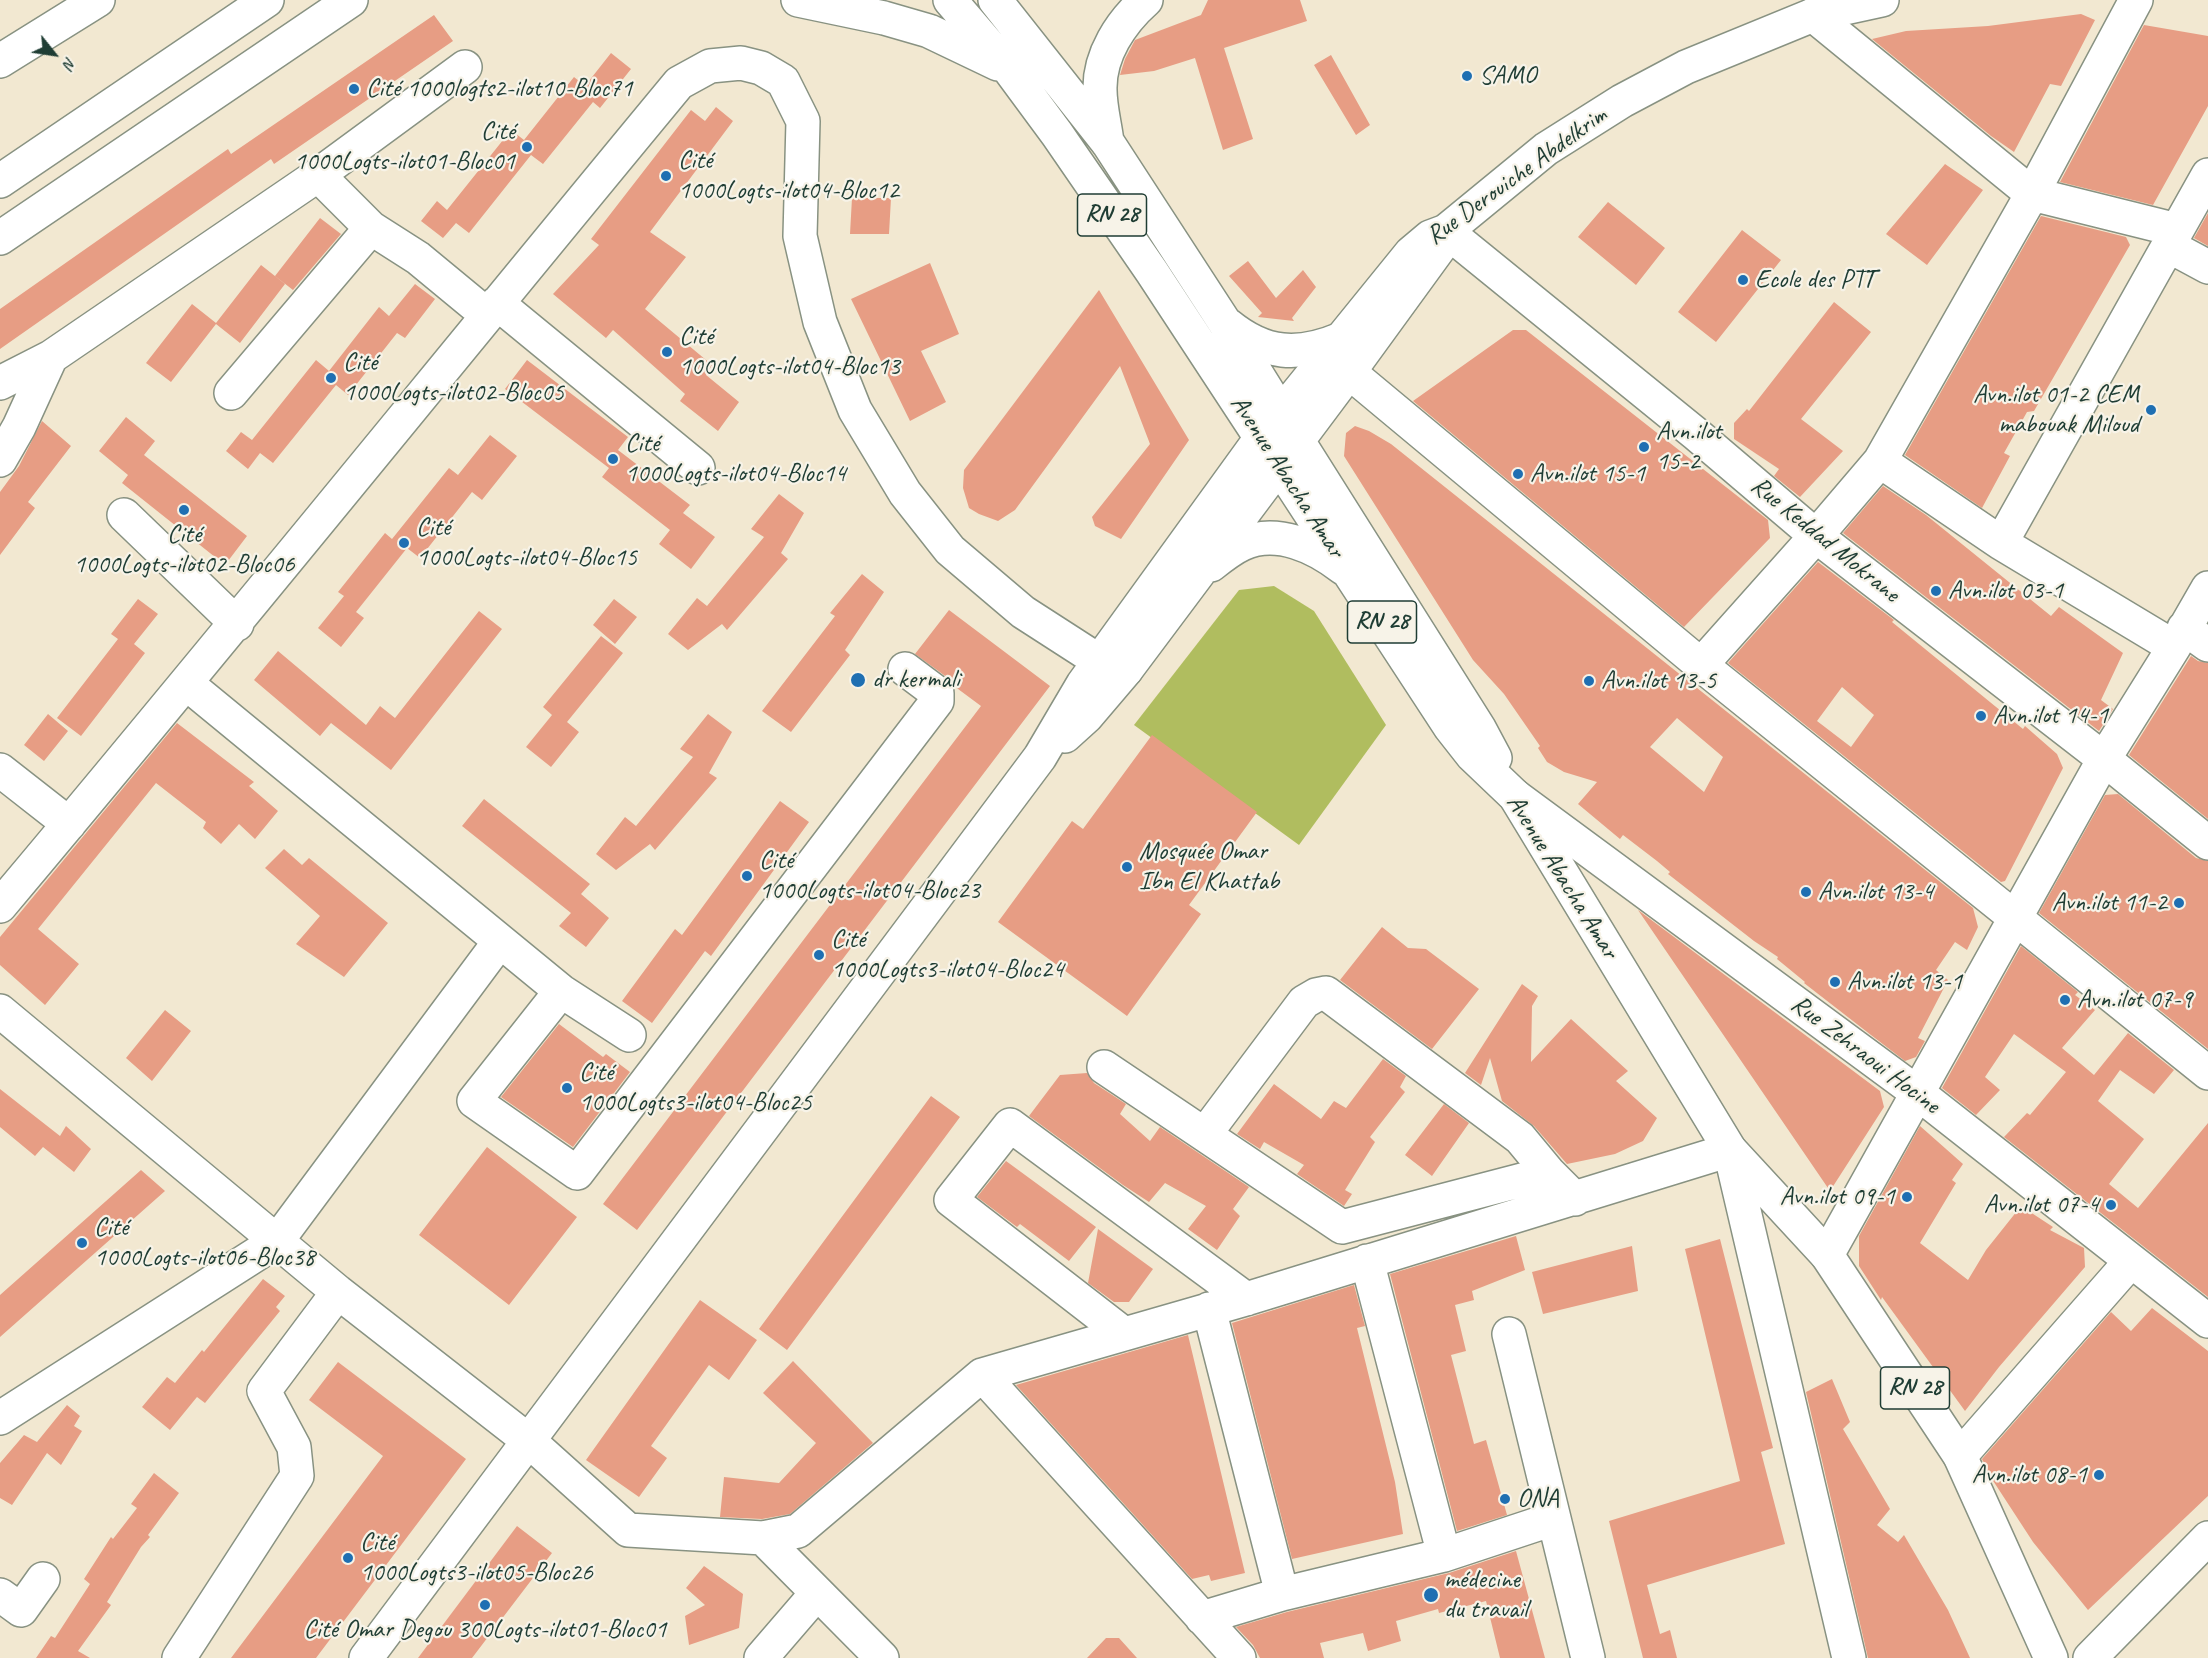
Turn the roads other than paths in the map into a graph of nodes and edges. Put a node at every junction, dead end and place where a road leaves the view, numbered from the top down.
1 (98, 0) edge
2 (265, 0) edge
3 (351, 0) edge
4 (798, 0) edge
5 (950, 0) edge
6 (994, 0) edge
7 (1146, 0) edge
8 (1882, 0) edge
9 (2136, 0) edge
10 (1813, 15) junction
11 (0, 62) edge
12 (465, 67) dead end
13 (1008, 69) junction
14 (1108, 143) junction
15 (318, 175) junction
16 (2208, 175) edge
17 (0, 181) edge
18 (2032, 194) junction
19 (371, 228) junction
20 (1446, 231) junction
21 (0, 238) edge
22 (2173, 238) junction
23 (2208, 267) edge
24 (492, 309) junction
25 (1225, 323) junction
26 (1341, 339) junction
27 (51, 357) junction
28 (1349, 372) junction
29 (0, 383) edge
30 (231, 393) dead end
31 (1280, 439) junction
32 (0, 460) edge
33 (1880, 461) junction
34 (698, 468) dead end
35 (124, 515) dead end
36 (1816, 536) junction
37 (2001, 543) junction
38 (1351, 574) junction
39 (1195, 577) junction
40 (2208, 588) edge
41 (237, 624) junction
42 (2189, 640) edge
43 (1701, 664) junction
44 (1113, 666) junction
45 (905, 669) dead end
46 (186, 683) junction
47 (2104, 759) junction
48 (0, 770) edge
49 (1515, 796) junction
50 (69, 824) junction
51 (2208, 843) edge
52 (0, 906) edge
53 (2016, 919) junction
54 (500, 941) junction
55 (561, 991) junction
56 (0, 1011) edge
57 (630, 1035) dead end
58 (1104, 1067) dead end
59 (2208, 1073) edge
60 (1919, 1094) junction
61 (1205, 1134) junction
62 (1730, 1150) junction
63 (1549, 1173) junction
64 (1575, 1198) junction
65 (277, 1241) junction
66 (1827, 1255) junction
67 (1367, 1261) junction
68 (2131, 1261) junction
69 (338, 1292) junction
70 (1246, 1299) junction
71 (1209, 1310) junction
72 (2208, 1321) edge
73 (1124, 1334) junction
74 (1509, 1334) dead end
75 (982, 1375) junction
76 (0, 1418) edge
77 (529, 1441) junction
78 (1960, 1456) junction
79 (1553, 1519) junction
80 (763, 1538) junction
81 (2208, 1538) edge
82 (1444, 1555) junction
83 (43, 1579) dead end
84 (817, 1593) junction
85 (1282, 1594) junction
86 (0, 1595) edge
87 (1202, 1618) junction
88 (179, 1658) edge
89 (366, 1658) edge
90 (761, 1658) edge
91 (882, 1658) edge
92 (1239, 1658) edge
93 (1588, 1658) edge
94 (1849, 1658) edge
95 (2051, 1658) edge
96 (2090, 1658) edge

1 - 11 main road
2 - 17 main road
3 - 21 main road
4 - 13 main road
5 - 13 main road, Avenue Abacha Amar / RN 28
6 - 14 main road
7 - 14 main road
8 - 10 main road, Rue Derouiche Abdelkrim
9 - 18 main road
10 - 18 main road
10 - 20 main road, Rue Derouiche Abdelkrim
12 - 15 main road
13 - 31 main road, Avenue Abacha Amar / RN 28
14 - 25 main road
15 - 19 main road
15 - 27 main road
16 - 22 main road
18 - 22 main road
18 - 33 main road
19 - 24 main road
19 - 30 main road
20 - 26 main road, Rue Derouiche Abdelkrim
20 - 28 main road
20 - 36 main road, Rue Keddad Mokrane
22 - 23 main road
22 - 37 main road
24 - 34 main road
24 - 41 main road
24 - 44 main road
25 - 26 main road
25 - 31 main road
26 - 31 main road, Rue Derouiche Abdelkrim
27 - 29 main road
27 - 32 main road
28 - 31 main road
28 - 43 main road
31 - 38 main road, Avenue Abacha Amar / RN 28
31 - 39 main road
31 - 44 main road
31 - 49 main road
33 - 36 main road
33 - 37 main road
35 - 41 main road
36 - 43 main road
36 - 47 main road, Rue Keddad Mokrane
37 - 42 main road
38 - 39 main road
38 - 49 main road, Avenue Abacha Amar / RN 28
39 - 44 main road
40 - 42 main road
41 - 46 main road
42 - 47 main road
43 - 53 main road
44 - 77 main road
45 - 55 main road
46 - 50 main road
46 - 54 main road
47 - 51 main road, Rue Keddad Mokrane
47 - 53 main road
48 - 50 main road
49 - 60 main road, Rue Zehraoui Hocine
49 - 62 main road, Avenue Abacha Amar / RN 28
50 - 52 main road
53 - 59 main road
53 - 60 main road
54 - 55 main road
54 - 65 main road
55 - 57 main road
56 - 65 main road
58 - 61 main road
60 - 66 main road
60 - 68 main road, Rue Zehraoui Hocine
61 - 63 main road
61 - 63 main road
62 - 64 main road
62 - 66 main road, Avenue Abacha Amar / RN 28
62 - 94 main road
63 - 64 main road
64 - 67 main road
65 - 69 main road
65 - 76 main road
66 - 78 main road, Avenue Abacha Amar / RN 28
67 - 70 main road
67 - 82 main road
68 - 72 main road, Rue Zehraoui Hocine
68 - 78 main road
69 - 77 main road
69 - 88 main road
70 - 71 main road
70 - 73 main road
71 - 73 main road
71 - 85 main road
73 - 75 main road
74 - 79 main road
75 - 80 main road
75 - 87 main road
77 - 80 main road
77 - 89 main road
78 - 95 main road, Avenue Abacha Amar / RN 28
79 - 82 main road
79 - 93 main road
80 - 84 main road
81 - 96 main road
82 - 85 main road
83 - 86 main road
84 - 90 main road
84 - 91 main road
85 - 87 main road
87 - 92 main road

